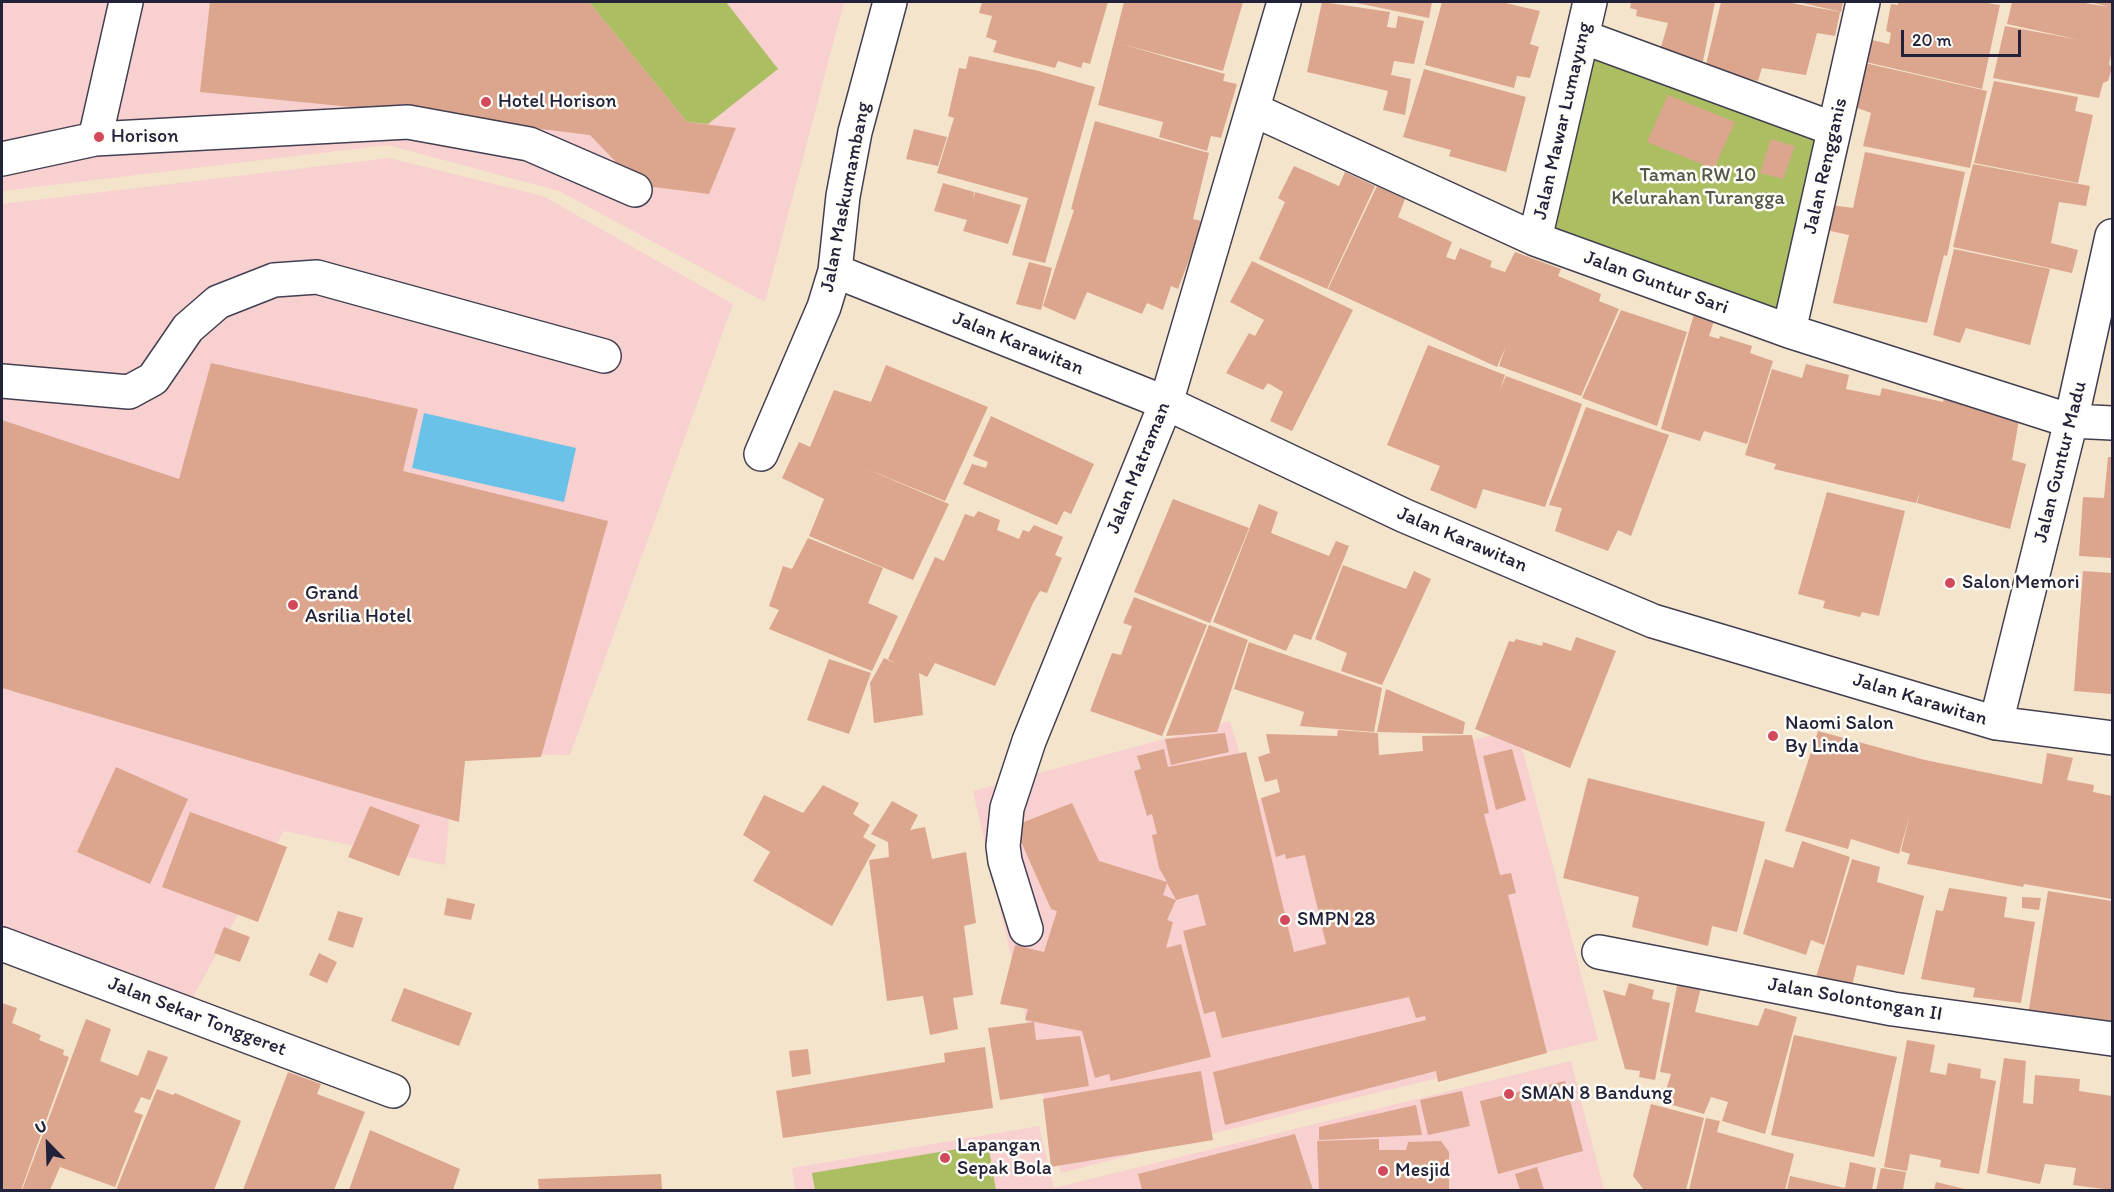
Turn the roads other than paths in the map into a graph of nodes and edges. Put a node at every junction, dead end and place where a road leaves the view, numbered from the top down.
1 (126, 2) edge
2 (890, 2) edge
3 (1284, 2) edge
4 (1590, 2) edge
5 (1863, 2) edge
6 (1583, 37) junction
7 (1254, 110) junction
8 (1834, 129) junction
9 (94, 139) junction
10 (2, 159) edge
11 (635, 190) dead end
12 (2112, 236) edge
13 (1535, 240) junction
14 (835, 271) junction
15 (1789, 331) junction
16 (604, 356) dead end
17 (2, 381) edge
18 (1166, 403) junction
19 (2072, 421) junction
20 (2112, 423) edge
21 (760, 454) dead end
22 (1996, 723) junction
23 (2112, 738) edge
24 (1026, 929) dead end
25 (2, 944) edge
26 (1599, 952) dead end
27 (2112, 1039) edge
28 (393, 1091) dead end

1 - 9 street
2 - 14 street, Jalan Maskumambang
3 - 7 street, Jalan Matraman
4 - 6 street, Jalan Mawar Lumayung
5 - 8 street, Jalan Rengganis
6 - 8 street
6 - 13 street, Jalan Mawar Lumayung
7 - 13 street, Jalan Guntur Sari
7 - 18 street, Jalan Matraman
8 - 15 street, Jalan Rengganis
9 - 10 street
9 - 11 street
12 - 19 street, Jalan Guntur Madu
13 - 15 street, Jalan Guntur Sari
14 - 18 street, Jalan Karawitan
14 - 21 street, Jalan Maskumambang
15 - 19 street, Jalan Guntur Sari
16 - 17 street
18 - 22 street, Jalan Karawitan
18 - 24 street, Jalan Matraman
19 - 20 street, Jalan Guntur Sari
19 - 22 street, Jalan Guntur Madu
22 - 23 street, Jalan Karawitan
25 - 28 street, Jalan Sekar Tonggeret
26 - 27 street, Jalan Solontongan II

